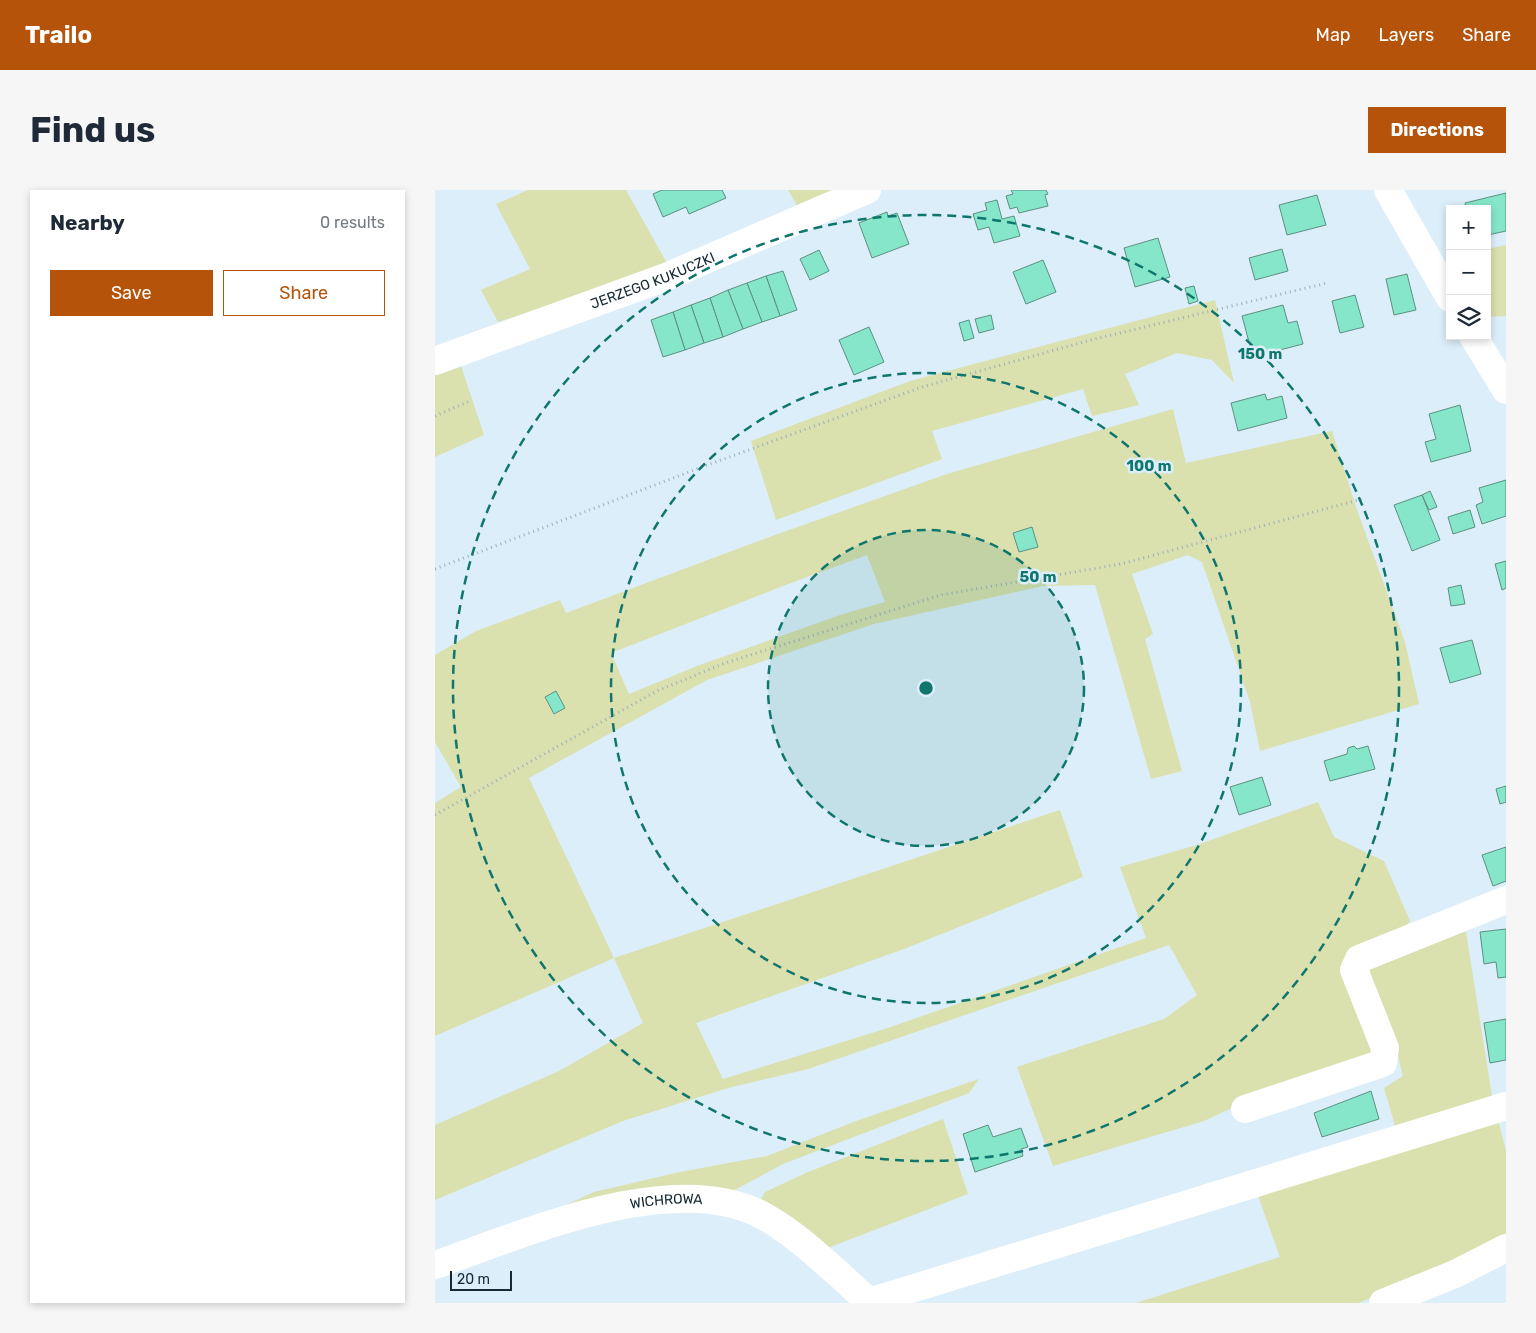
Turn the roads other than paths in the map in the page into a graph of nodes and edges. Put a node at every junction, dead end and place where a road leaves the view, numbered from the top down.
1 (867, 190) edge
2 (1388, 190) edge
3 (1448, 295) edge
4 (1475, 340) edge
5 (435, 361) edge
6 (1506, 390) edge
7 (1506, 900) edge
8 (1506, 1106) edge
9 (1245, 1109) dead end
10 (1506, 1248) edge
11 (435, 1265) edge
12 (870, 1303) edge
13 (1383, 1303) edge

1 - 5 street, JERZEGO KUKUCZKI
2 - 3 street
4 - 6 street
7 - 9 street
8 - 12 street
10 - 13 street
11 - 12 street, WICHROWA

